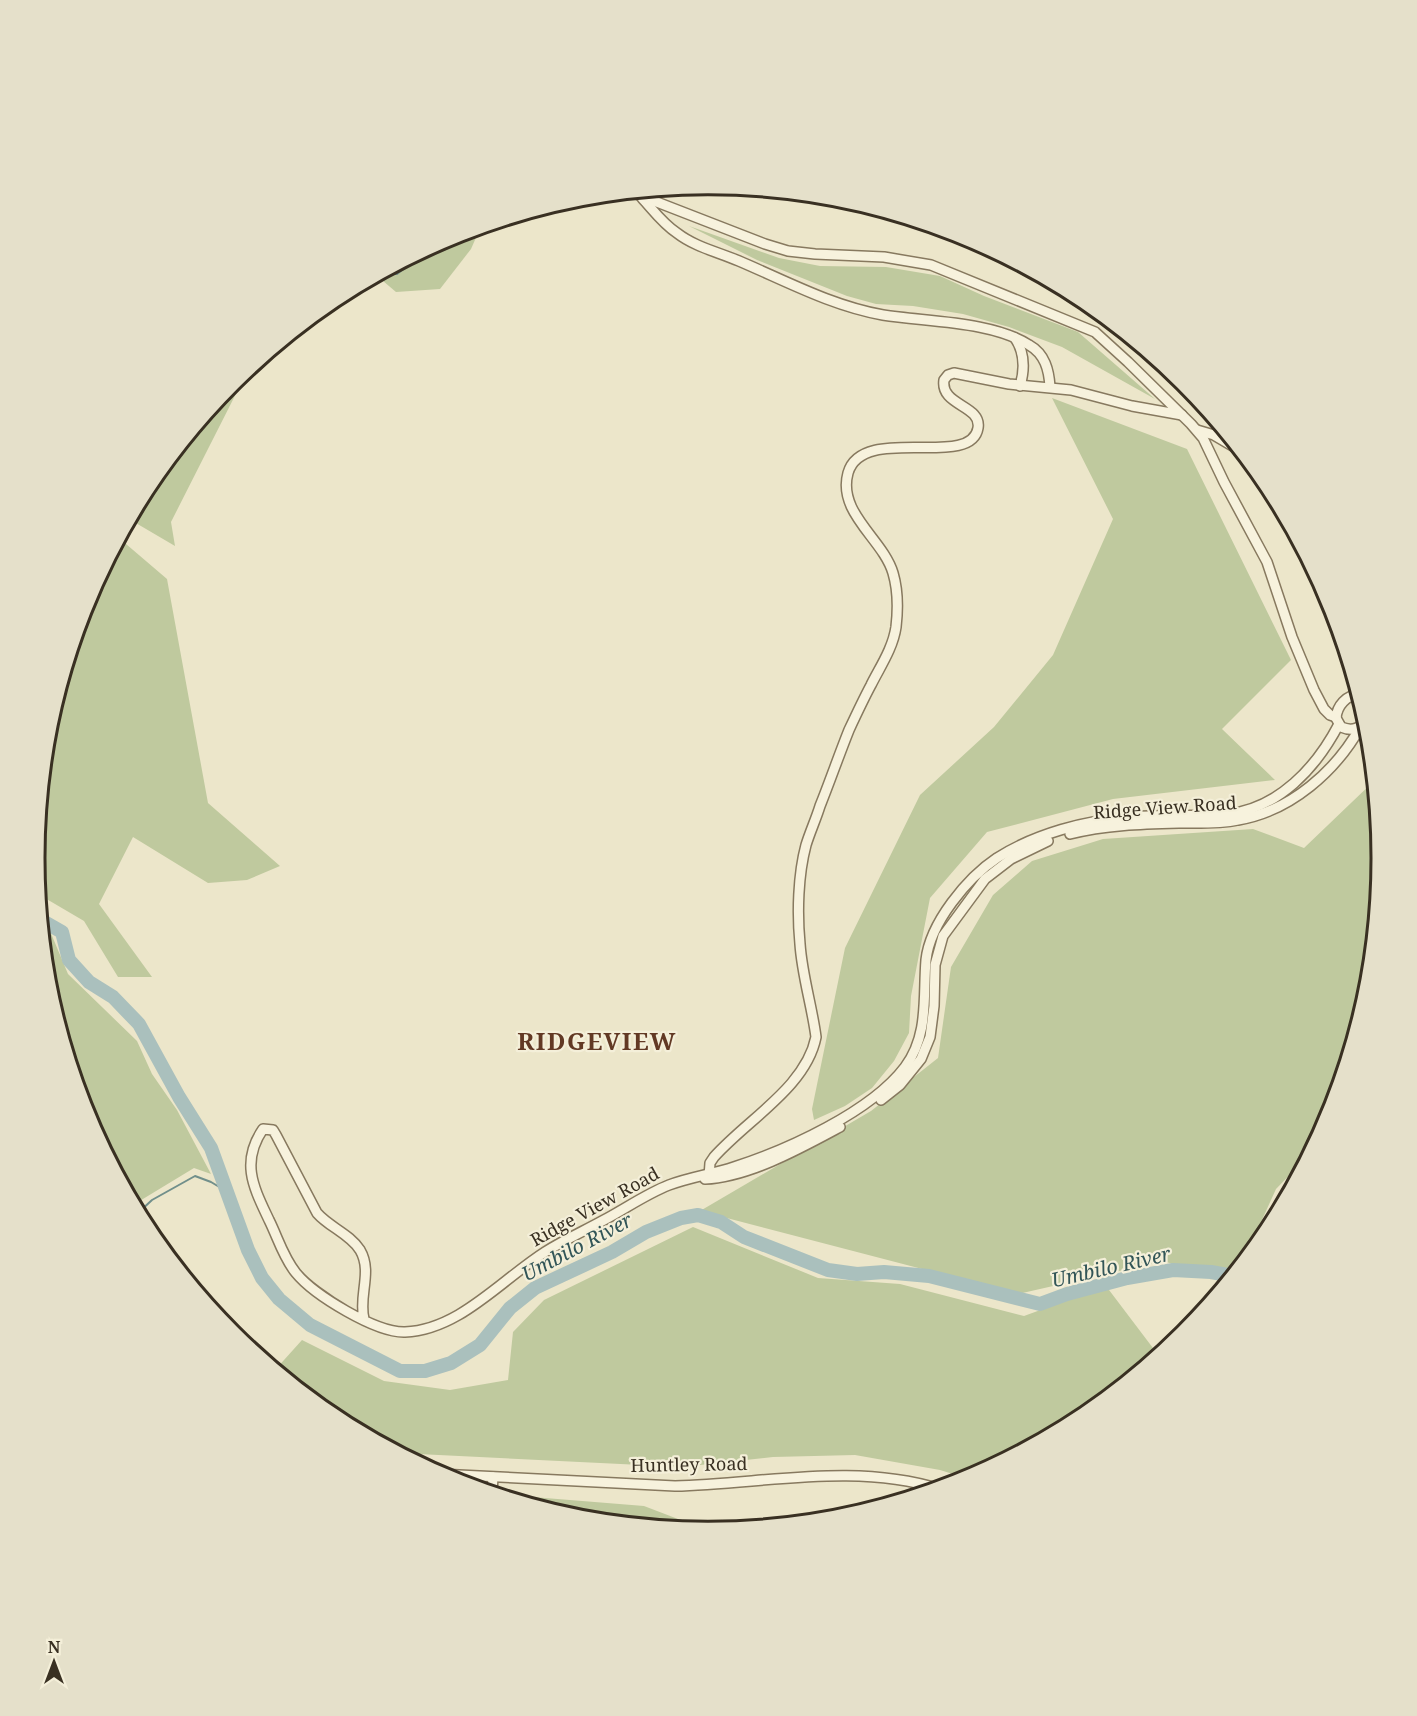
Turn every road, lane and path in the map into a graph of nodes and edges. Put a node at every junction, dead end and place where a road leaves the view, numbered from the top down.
1 (640, 198) edge
2 (646, 198) edge
3 (1015, 338) junction
4 (1020, 386) junction
5 (1050, 387) junction
6 (1182, 415) junction
7 (1197, 430) junction
8 (1224, 441) edge
9 (1351, 696) edge
10 (1352, 697) edge
11 (1319, 699) junction
12 (1337, 721) junction
13 (1358, 724) edge
14 (1359, 730) edge
15 (1176, 819) junction
16 (709, 1176) junction
17 (364, 1319) junction
18 (467, 1476) edge
19 (493, 1477) junction
20 (492, 1485) edge
21 (923, 1486) edge

1 - 3 street
2 - 6 street
3 - 4 street
3 - 5 street
4 - 5 street
4 - 16 street
5 - 6 street
6 - 7 street
7 - 8 street
7 - 11 street
9 - 11 street
10 - 12 street, Ridge View Road
11 - 12 street
12 - 13 street, Ridge View Road
12 - 15 street, Ridge View Road
14 - 15 street, Ridge View Road
15 - 16 street, Ridge View Road
16 - 17 street, Ridge View Road
17 - 17 street, Ridge View Road
18 - 19 street, Huntley Road
19 - 20 street
19 - 21 street, Huntley Road

